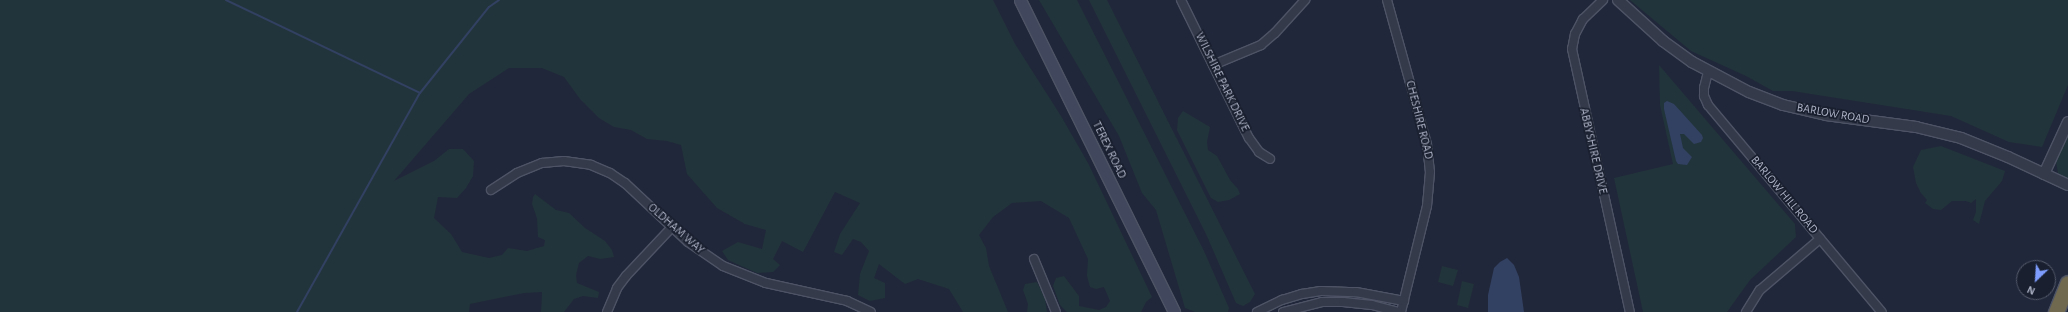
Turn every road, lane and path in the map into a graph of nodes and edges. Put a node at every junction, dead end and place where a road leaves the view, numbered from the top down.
1 (1020, 0) edge
2 (1181, 0) edge
3 (1305, 0) edge
4 (1387, 0) edge
5 (1603, 0) edge
6 (1618, 0) edge
7 (1213, 65) junction
8 (1708, 72) junction
9 (2068, 122) edge
10 (1270, 159) dead end
11 (2044, 174) junction
12 (2068, 185) edge
13 (491, 190) dead end
14 (672, 227) junction
15 (1820, 239) junction
16 (1034, 258) dead end
17 (2068, 283) edge
18 (1321, 292) junction
19 (1404, 301) junction
20 (1322, 302) junction
21 (1273, 308) edge
22 (607, 312) edge
23 (870, 312) edge
24 (1056, 312) edge
25 (1174, 312) edge
26 (1256, 312) edge
27 (1283, 312) edge
28 (1400, 312) edge
29 (1630, 312) edge
30 (1746, 312) edge
31 (1882, 312) edge
32 (2056, 312) edge

1 - 25 main road, TEREX ROAD
2 - 7 street, WILSHIRE PARK DRIVE
3 - 7 street
4 - 19 street, CHESHIRE ROAD
5 - 29 street, ABBYSHIRE DRIVE
6 - 8 street, BARLOW ROAD
7 - 10 street, WILSHIRE PARK DRIVE
8 - 11 street, BARLOW ROAD
8 - 15 street, BARLOW HILL ROAD
9 - 11 street
11 - 12 street, BARLOW ROAD
13 - 14 street, OLDHAM WAY
14 - 22 street
14 - 23 street, OLDHAM WAY
15 - 30 street
15 - 31 street, BARLOW HILL ROAD
16 - 24 street
17 - 32 highway
18 - 19 street
18 - 20 street
18 - 21 street
19 - 28 street, CHESHIRE ROAD
20 - 27 street
20 - 28 street
21 - 26 street

